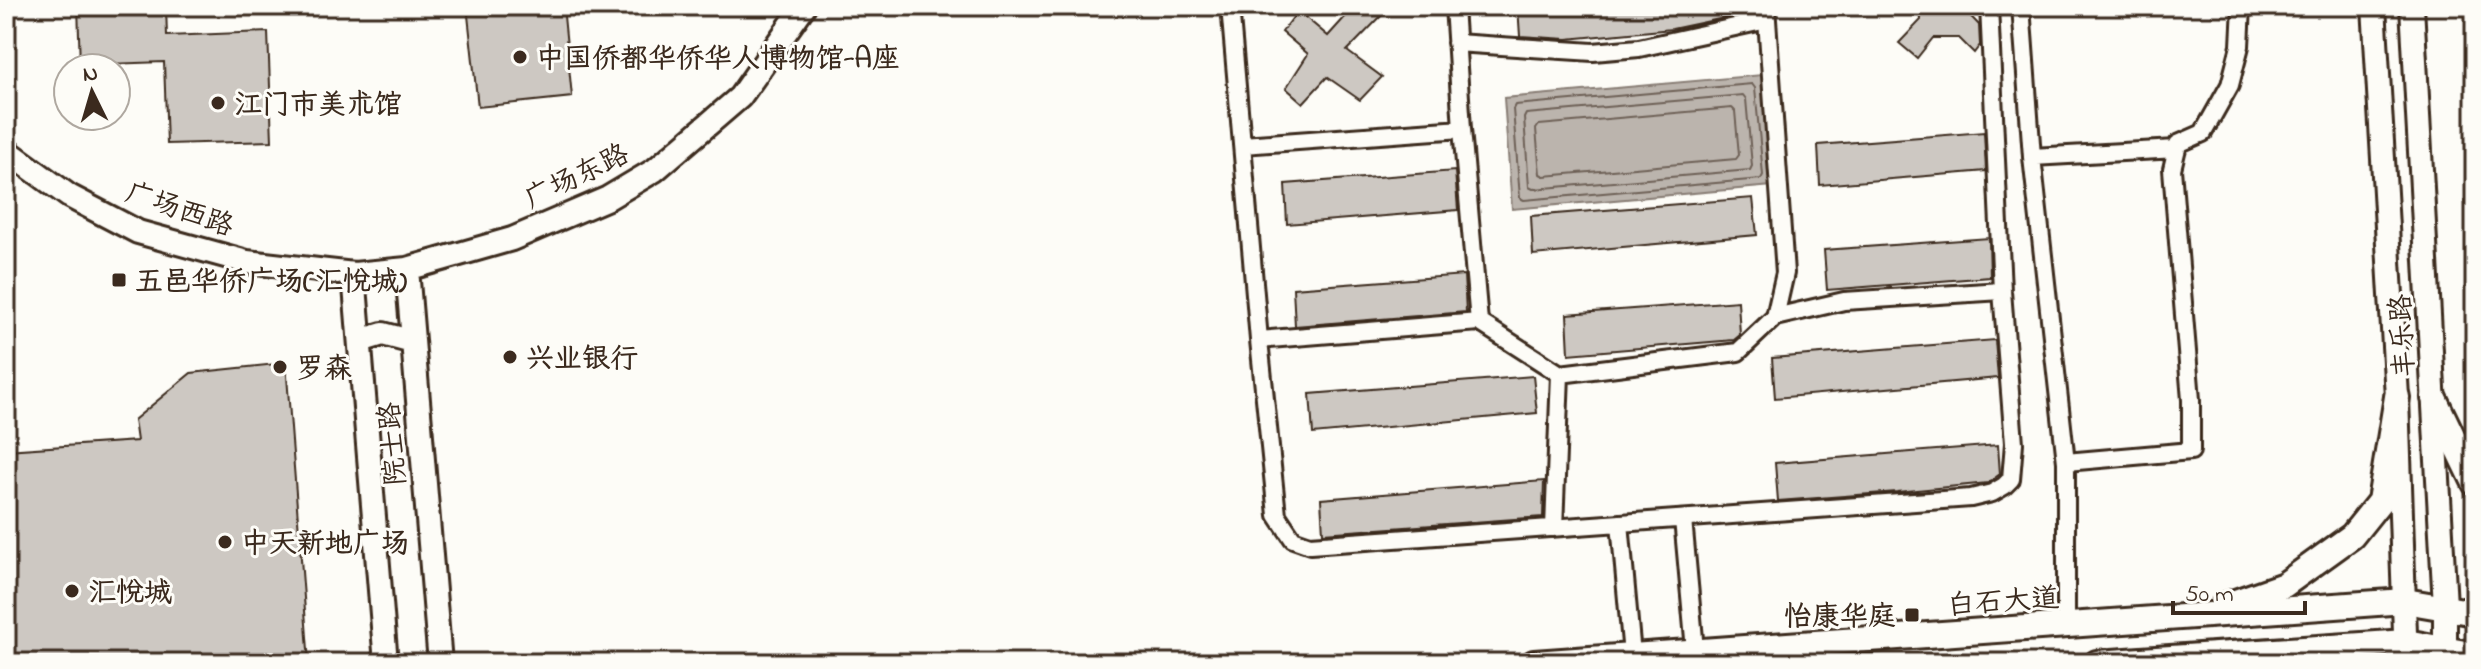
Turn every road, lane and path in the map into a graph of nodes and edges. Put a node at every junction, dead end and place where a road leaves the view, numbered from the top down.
1 (804, 6) edge
2 (1230, 6) edge
3 (1454, 6) edge
4 (1989, 6) edge
5 (2021, 6) edge
6 (2242, 6) edge
7 (2374, 6) edge
8 (2412, 6) edge
9 (1766, 13) edge
10 (1456, 43) junction
11 (1462, 129) junction
12 (1242, 145) junction
13 (2177, 149) junction
14 (6, 150) edge
15 (2032, 157) junction
16 (407, 269) junction
17 (354, 274) junction
18 (2002, 291) junction
19 (1775, 317) junction
20 (1479, 322) junction
21 (1259, 340) junction
22 (360, 341) junction
23 (413, 342) junction
24 (1560, 374) junction
25 (2397, 397) junction
26 (2434, 398) junction
27 (2066, 462) junction
28 (2475, 483) edge
29 (1683, 519) junction
30 (1620, 523) junction
31 (1554, 528) junction
32 (2405, 601) junction
33 (2445, 606) junction
34 (2475, 613) edge
35 (2181, 618) junction
36 (2066, 626) junction
37 (438, 638) junction
38 (1695, 650) junction
39 (2406, 652) edge
40 (1632, 655) junction
41 (2445, 655) edge
42 (2475, 655) edge
43 (2181, 656) junction
44 (383, 659) edge
45 (440, 663) edge
46 (454, 663) edge
47 (1534, 663) edge
48 (2097, 663) edge
49 (2240, 663) edge

1 - 16 main road, 广场东路
2 - 12 street
3 - 10 street
4 - 18 street
5 - 15 street
6 - 13 street
7 - 25 main road, 丰乐路
8 - 26 main road, 丰乐路
9 - 10 street
9 - 19 street
10 - 11 street
11 - 12 street
11 - 20 street
12 - 21 street
13 - 15 street
13 - 27 street
14 - 17 main road, 广场西路
15 - 27 street
16 - 17 main road, 广场东路
16 - 23 main road, 院士路
17 - 22 main road, 院士路
18 - 19 street
18 - 29 street
19 - 24 street
20 - 21 street
20 - 24 street
21 - 31 street
22 - 23 main road
22 - 44 main road, 院士路
23 - 37 main road, 院士路
24 - 31 street
25 - 32 main road, 丰乐路
25 - 35 main road
26 - 28 main road
26 - 33 main road, 丰乐路
27 - 36 street
29 - 30 street
29 - 38 street
30 - 31 street
30 - 40 street
32 - 33 main road, 白石大道
32 - 35 main road, 白石大道
32 - 39 main road, 丰乐路
33 - 34 main road, 白石大道
33 - 41 main road, 丰乐路
35 - 36 main road, 白石大道
35 - 43 main road
36 - 38 main road, 白石大道
37 - 45 main road, 院士路
37 - 46 main road
38 - 40 main road, 白石大道
39 - 41 main road
39 - 43 main road
40 - 47 main road, 白石大道
41 - 42 main road
43 - 48 main road
43 - 49 main road

